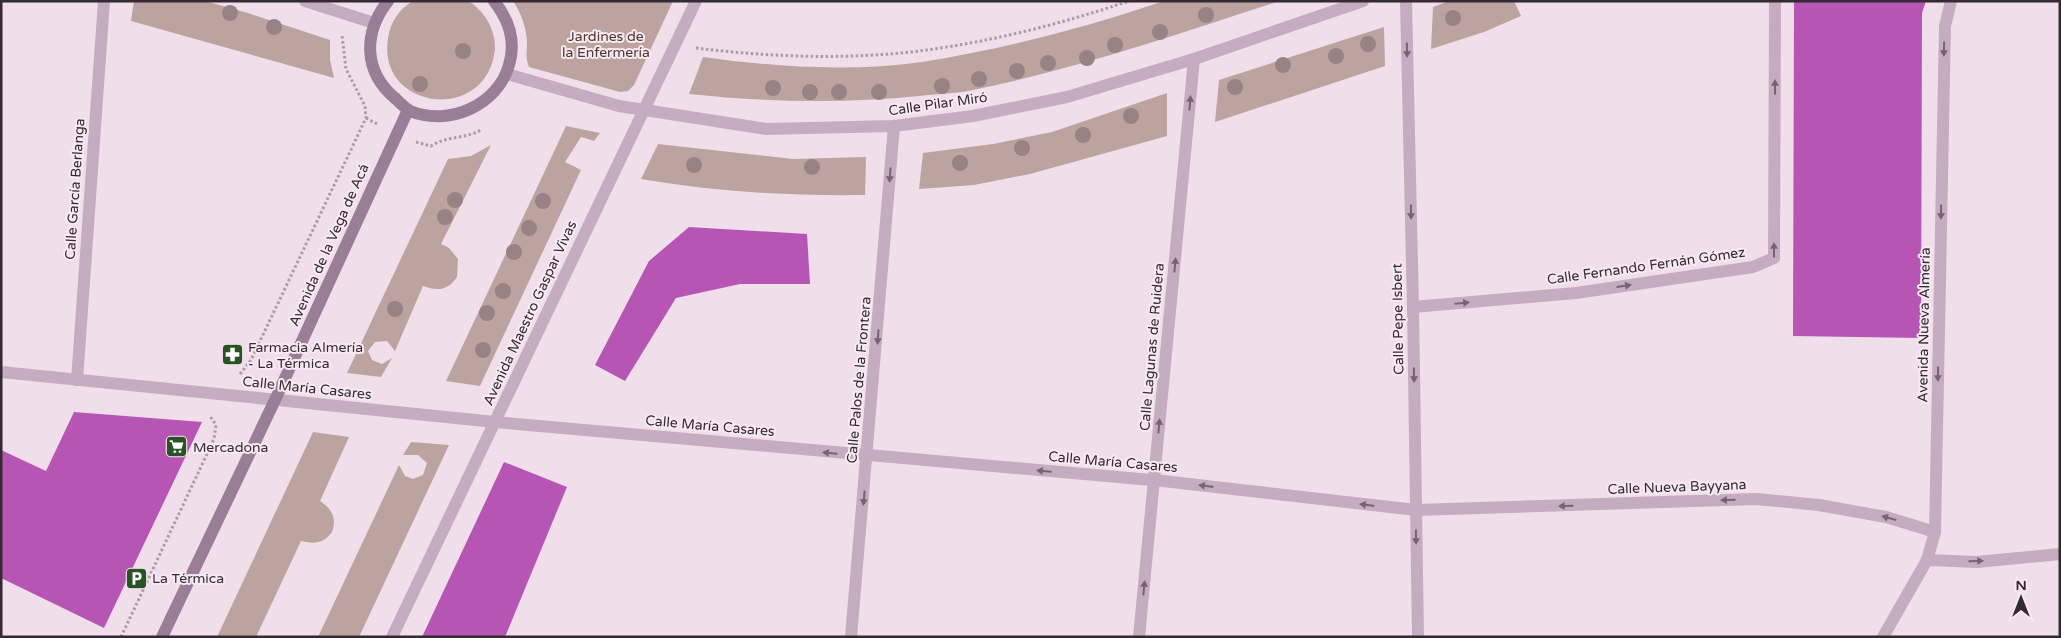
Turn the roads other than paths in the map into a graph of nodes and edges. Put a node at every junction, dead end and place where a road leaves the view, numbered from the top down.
1 (104, 1) edge
2 (305, 1) edge
3 (388, 1) edge
4 (494, 1) edge
5 (696, 1) edge
6 (1363, 1) edge
7 (1406, 1) edge
8 (1775, 1) edge
9 (1951, 1) edge
10 (374, 23) junction
11 (1194, 60) junction
12 (507, 74) junction
13 (408, 110) junction
14 (642, 110) junction
15 (894, 126) junction
16 (1413, 307) junction
17 (1, 372) edge
18 (77, 380) junction
19 (275, 400) junction
20 (495, 422) junction
21 (868, 456) junction
22 (1154, 480) junction
23 (1416, 510) junction
24 (1935, 532) junction
25 (2060, 554) edge
26 (1927, 560) junction
27 (162, 637) edge
28 (392, 637) edge
29 (851, 637) edge
30 (1139, 637) edge
31 (1418, 637) edge
32 (1882, 637) edge

1 - 18 street, Calle García Berlanga
2 - 10 street
3 - 10 main road
4 - 12 main road
5 - 14 street, Avenida Maestro Gaspar Vivas
6 - 11 street, Calle Pilar Miró
7 -> 16 street, Calle Pepe Isbert
16 -> 8 street, Calle Fernando Fernán Gómez
9 -> 24 street, Avenida Nueva Almería
10 - 13 main road
11 - 15 street, Calle Pilar Miró
22 -> 11 street, Calle Lagunas de Ruidera
12 - 13 main road
12 - 14 street, Calle Pilar Miró
13 - 19 main road, Avenida de la Vega de Acá
14 - 15 street, Calle Pilar Miró
14 - 20 street, Avenida Maestro Gaspar Vivas
15 -> 21 street, Calle Palos de la Frontera
16 -> 23 street, Calle Pepe Isbert
17 - 18 street, Calle María Casares
18 - 19 street, Calle María Casares
19 - 20 street, Calle María Casares
19 - 27 main road, Avenida de la Vega de Acá
21 -> 20 street, Calle María Casares
20 - 28 street, Avenida Maestro Gaspar Vivas
22 -> 21 street, Calle María Casares
21 -> 29 street, Calle Palos de la Frontera
23 -> 22 street, Calle María Casares
30 -> 22 street, Calle Lagunas de Ruidera
24 -> 23 street, Calle Nueva Bayyana
23 -> 31 street, Calle Pepe Isbert
24 - 26 street, Avenida Nueva Almería
26 -> 25 street
26 - 32 street, Avenida Nueva Almería

